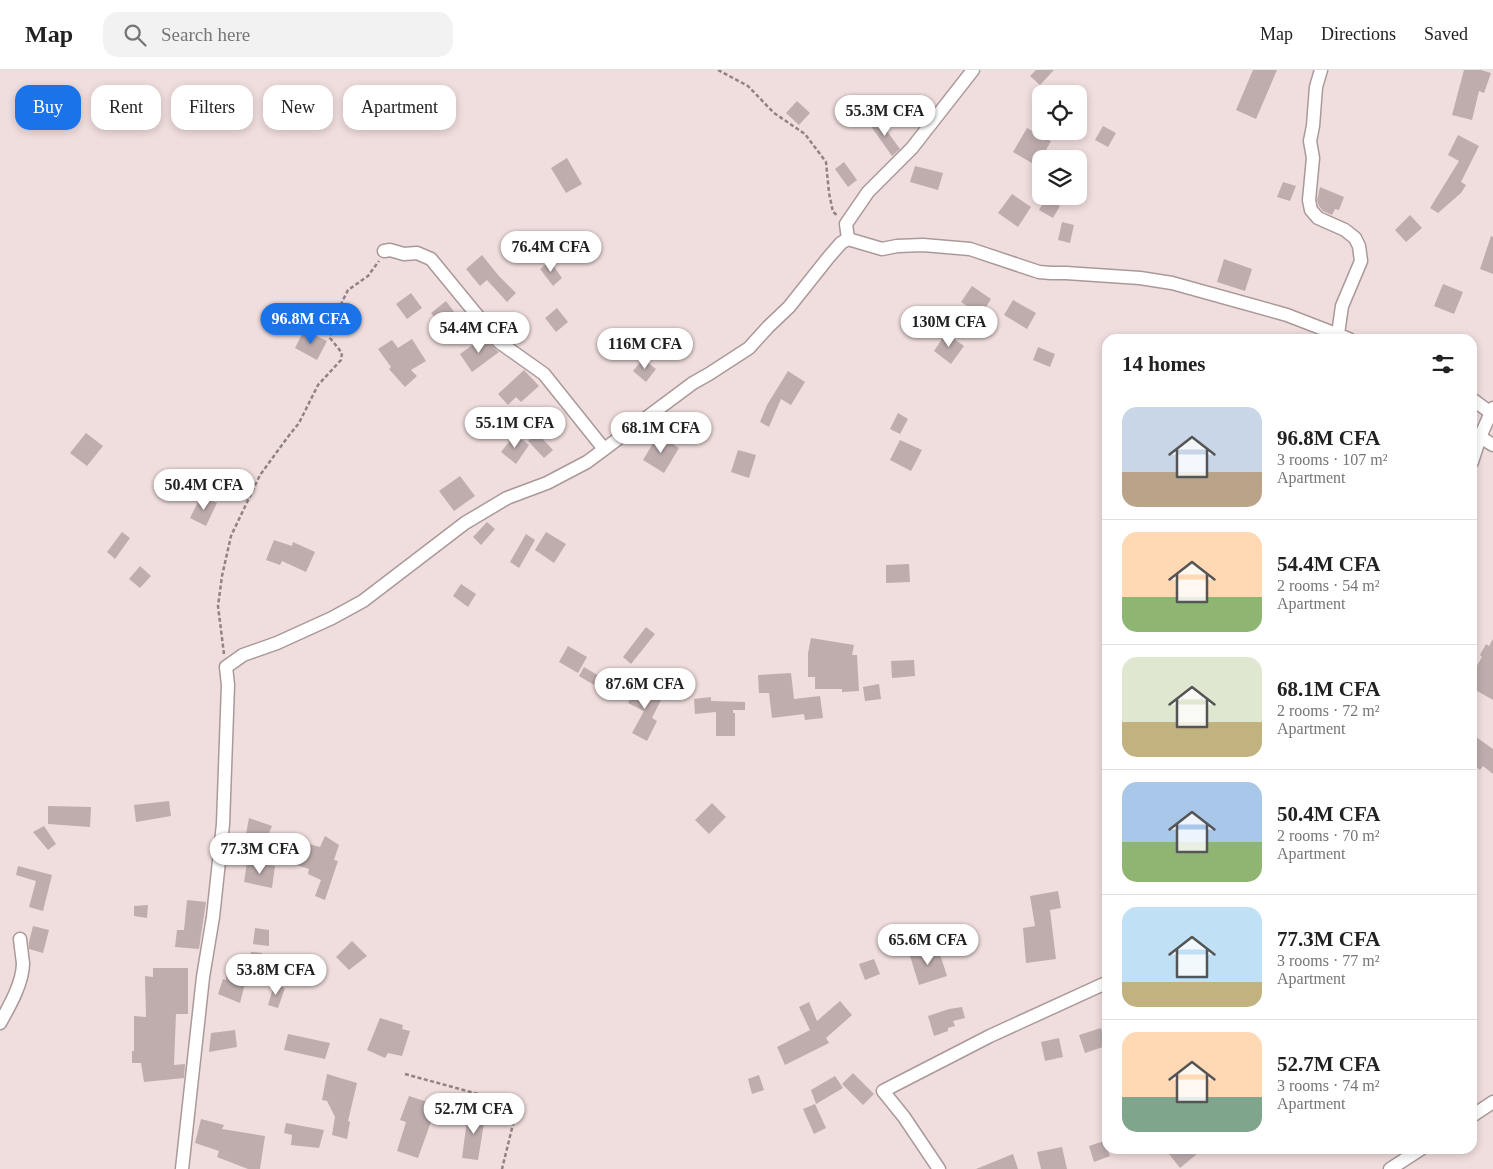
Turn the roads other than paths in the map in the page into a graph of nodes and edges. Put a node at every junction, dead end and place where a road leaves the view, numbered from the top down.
1 (973, 70) edge
2 (1321, 70) edge
3 (848, 239) junction
4 (384, 250) road end
5 (1338, 334) edge
6 (1343, 334) edge
7 (1477, 402) edge
8 (1492, 410) edge
9 (1480, 437) junction
10 (1493, 445) edge
11 (1477, 446) edge
12 (604, 450) junction
13 (20, 940) dead end
14 (1102, 985) edge
15 (0, 1023) edge
16 (1493, 1102) edge
17 (1477, 1113) edge
18 (1413, 1154) edge
19 (182, 1169) edge
20 (939, 1169) edge
21 (1390, 1169) edge

1 - 3 street
2 - 6 street
3 - 5 street
3 - 12 street
4 - 12 street
7 - 8 street
8 - 9 street
9 - 10 street
9 - 11 street
12 - 19 street
13 - 15 street
14 - 20 street
16 - 17 street
18 - 21 street

